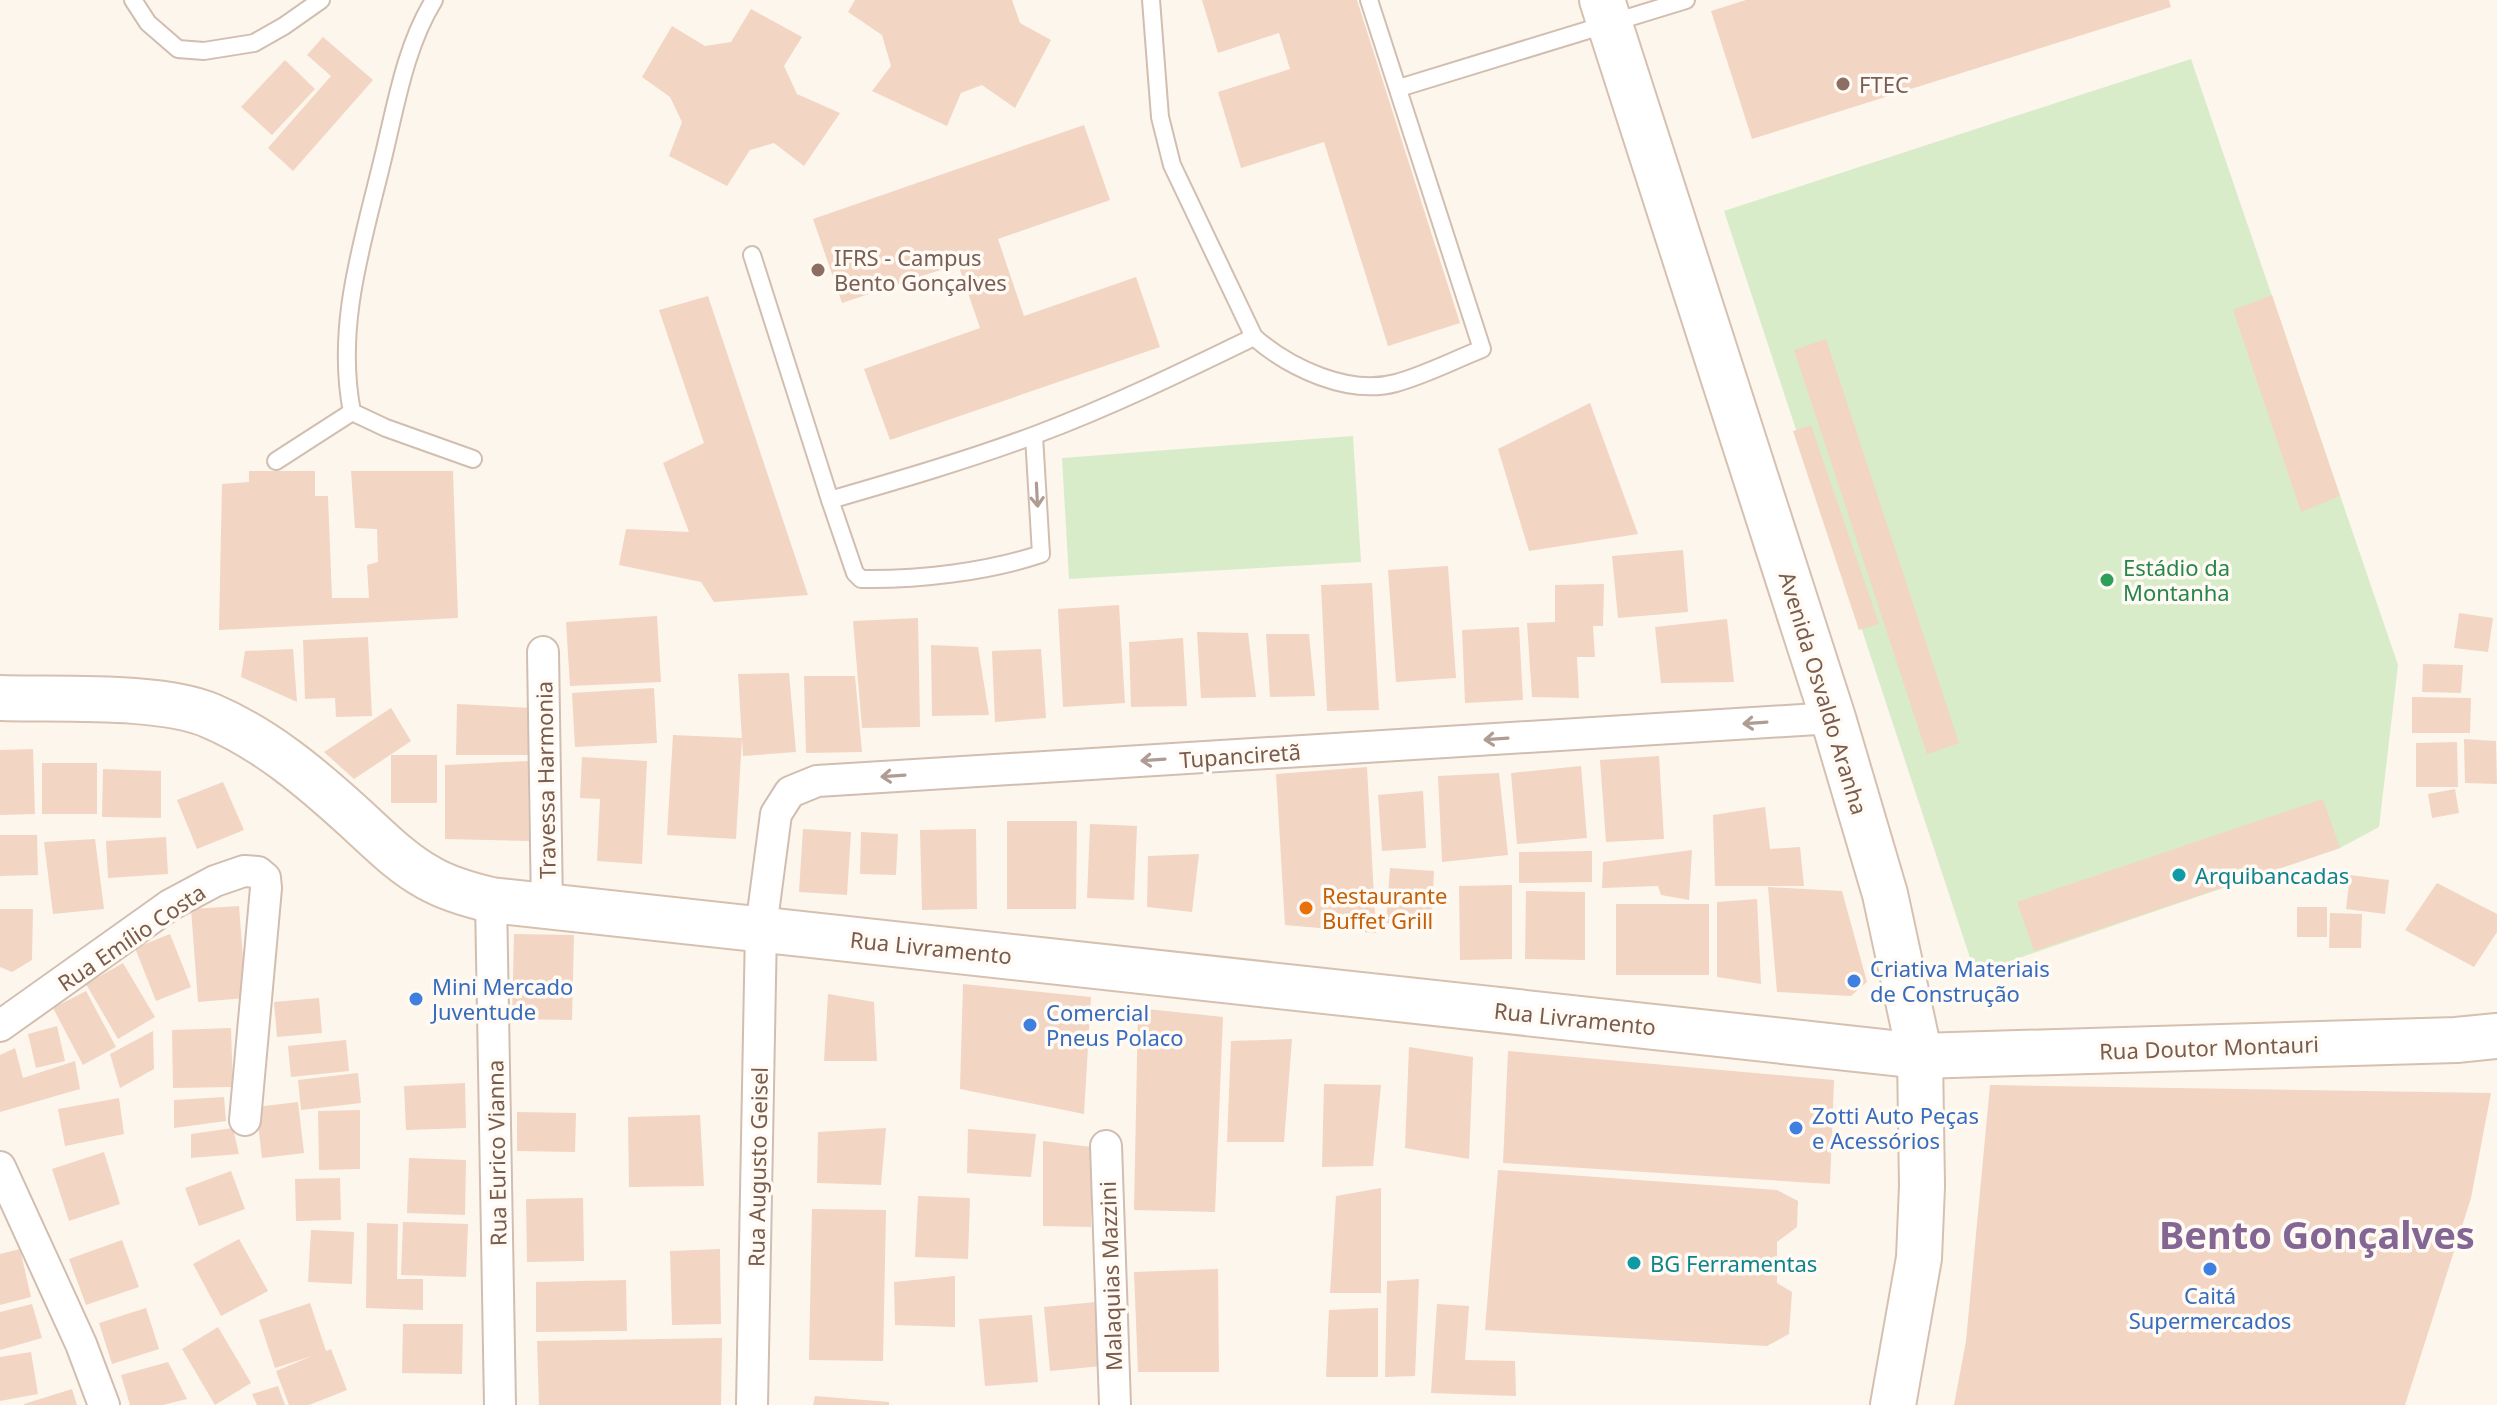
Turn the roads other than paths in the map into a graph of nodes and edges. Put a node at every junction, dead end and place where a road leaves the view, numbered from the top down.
1 (133, 0) edge
2 (321, 0) edge
3 (434, 0) edge
4 (1151, 0) edge
5 (1369, 0) edge
6 (1686, 0) edge
7 (1606, 11) edge
8 (1399, 88) junction
9 (752, 255) dead end
10 (1254, 337) junction
11 (352, 412) junction
12 (1034, 436) junction
13 (473, 459) dead end
14 (276, 461) dead end
15 (830, 500) junction
16 (543, 652) dead end
17 (0, 698) edge
18 (1833, 718) junction
19 (491, 900) junction
20 (547, 907) junction
21 (761, 928) junction
22 (0, 1026) edge
23 (2497, 1036) edge
24 (1920, 1056) junction
25 (245, 1120) dead end
26 (1106, 1146) dead end
27 (0, 1167) edge
28 (104, 1405) edge
29 (500, 1405) edge
30 (752, 1405) edge
31 (1115, 1405) edge
32 (1893, 1405) edge

1 - 2 lane
3 - 11 lane
4 - 10 lane
5 - 8 lane
6 - 7 lane
7 - 8 lane
7 - 18 main road, Avenida Osvaldo Aranha
8 - 10 lane
9 - 15 lane
10 - 12 lane
11 - 13 lane
11 - 14 lane
12 - 15 lane
12 -> 15 lane
16 - 20 street, Travessa Harmonia
17 - 19 main road, Rua Livramento
18 -> 21 street, Tupanciretã
18 - 24 main road, Avenida Osvaldo Aranha
19 - 20 main road, Rua Livramento
19 - 29 street, Rua Eurico Vianna
20 - 21 main road, Rua Livramento
21 - 24 main road, Rua Livramento
21 - 30 street, Rua Augusto Geisel
22 - 25 street, Rua Emílio Costa
23 - 24 main road, Rua Doutor Montauri
24 - 32 main road, Avenida Osvaldo Aranha
26 - 31 street, Malaquias Mazzini
27 - 28 street

